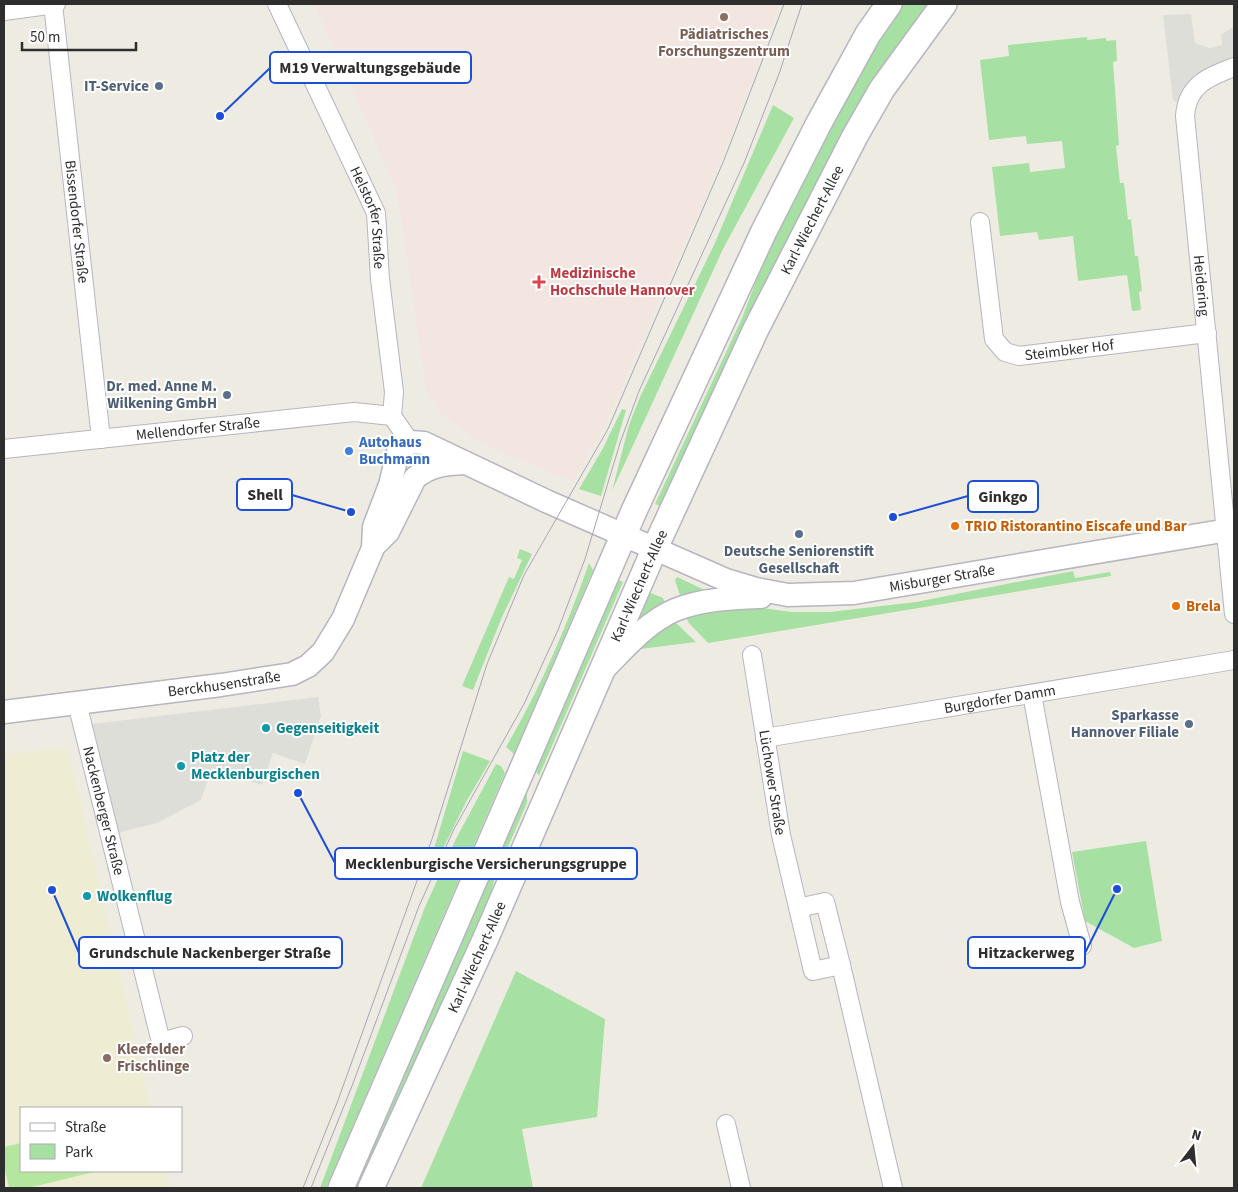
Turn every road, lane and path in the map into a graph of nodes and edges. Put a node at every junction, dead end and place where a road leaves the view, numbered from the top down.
1 (55, 4) edge
2 (277, 4) edge
3 (889, 4) edge
4 (944, 4) edge
5 (4, 11) edge
6 (1234, 66) edge
7 (980, 222) dead end
8 (1207, 333) junction
9 (392, 416) junction
10 (101, 439) junction
11 (410, 442) junction
12 (4, 449) edge
13 (466, 463) junction
14 (1230, 530) edge
15 (623, 535) junction
16 (373, 548) junction
17 (655, 548) junction
18 (788, 595) junction
19 (1234, 614) edge
20 (752, 655) dead end
21 (1234, 660) edge
22 (601, 671) junction
23 (1032, 694) junction
24 (77, 703) junction
25 (4, 712) edge
26 (765, 738) junction
27 (798, 908) junction
28 (1082, 946) dead end
29 (841, 965) junction
30 (183, 1036) dead end
31 (726, 1124) dead end
32 (341, 1188) edge
33 (371, 1188) edge
34 (741, 1188) edge
35 (893, 1188) edge

1 - 5 street
1 - 10 street, Bissendorfer Straße
2 - 9 street, Helstorfer Straße
3 - 15 main road
4 - 17 main road, Karl-Wiechert-Allee
6 - 8 street, Heidering
7 - 8 street, Steimbker Hof
8 - 14 street, Heidering
9 - 10 street, Mellendorfer Straße
9 - 11 street
10 - 12 street, Mellendorfer Straße
11 - 13 street
11 - 16 street, Berckhusenstraße
13 - 15 street
13 - 16 street, Berckhusenstraße
14 - 18 street, Misburger Straße
14 - 19 street, Heidering
15 - 17 street
15 - 32 main road
16 - 24 street, Berckhusenstraße
17 - 18 street, Misburger Straße
17 - 22 main road, Karl-Wiechert-Allee
18 - 22 street
20 - 26 street, Lüchower Straße
21 - 23 street, Burgdorfer Damm
22 - 33 main road, Karl-Wiechert-Allee
23 - 26 street, Burgdorfer Damm
23 - 28 street
24 - 25 street, Berckhusenstraße
24 - 30 street, Nackenberger Straße
26 - 27 street, Lüchower Straße
27 - 29 street
27 - 29 street, Lüchower Straße
29 - 35 street
31 - 34 street

